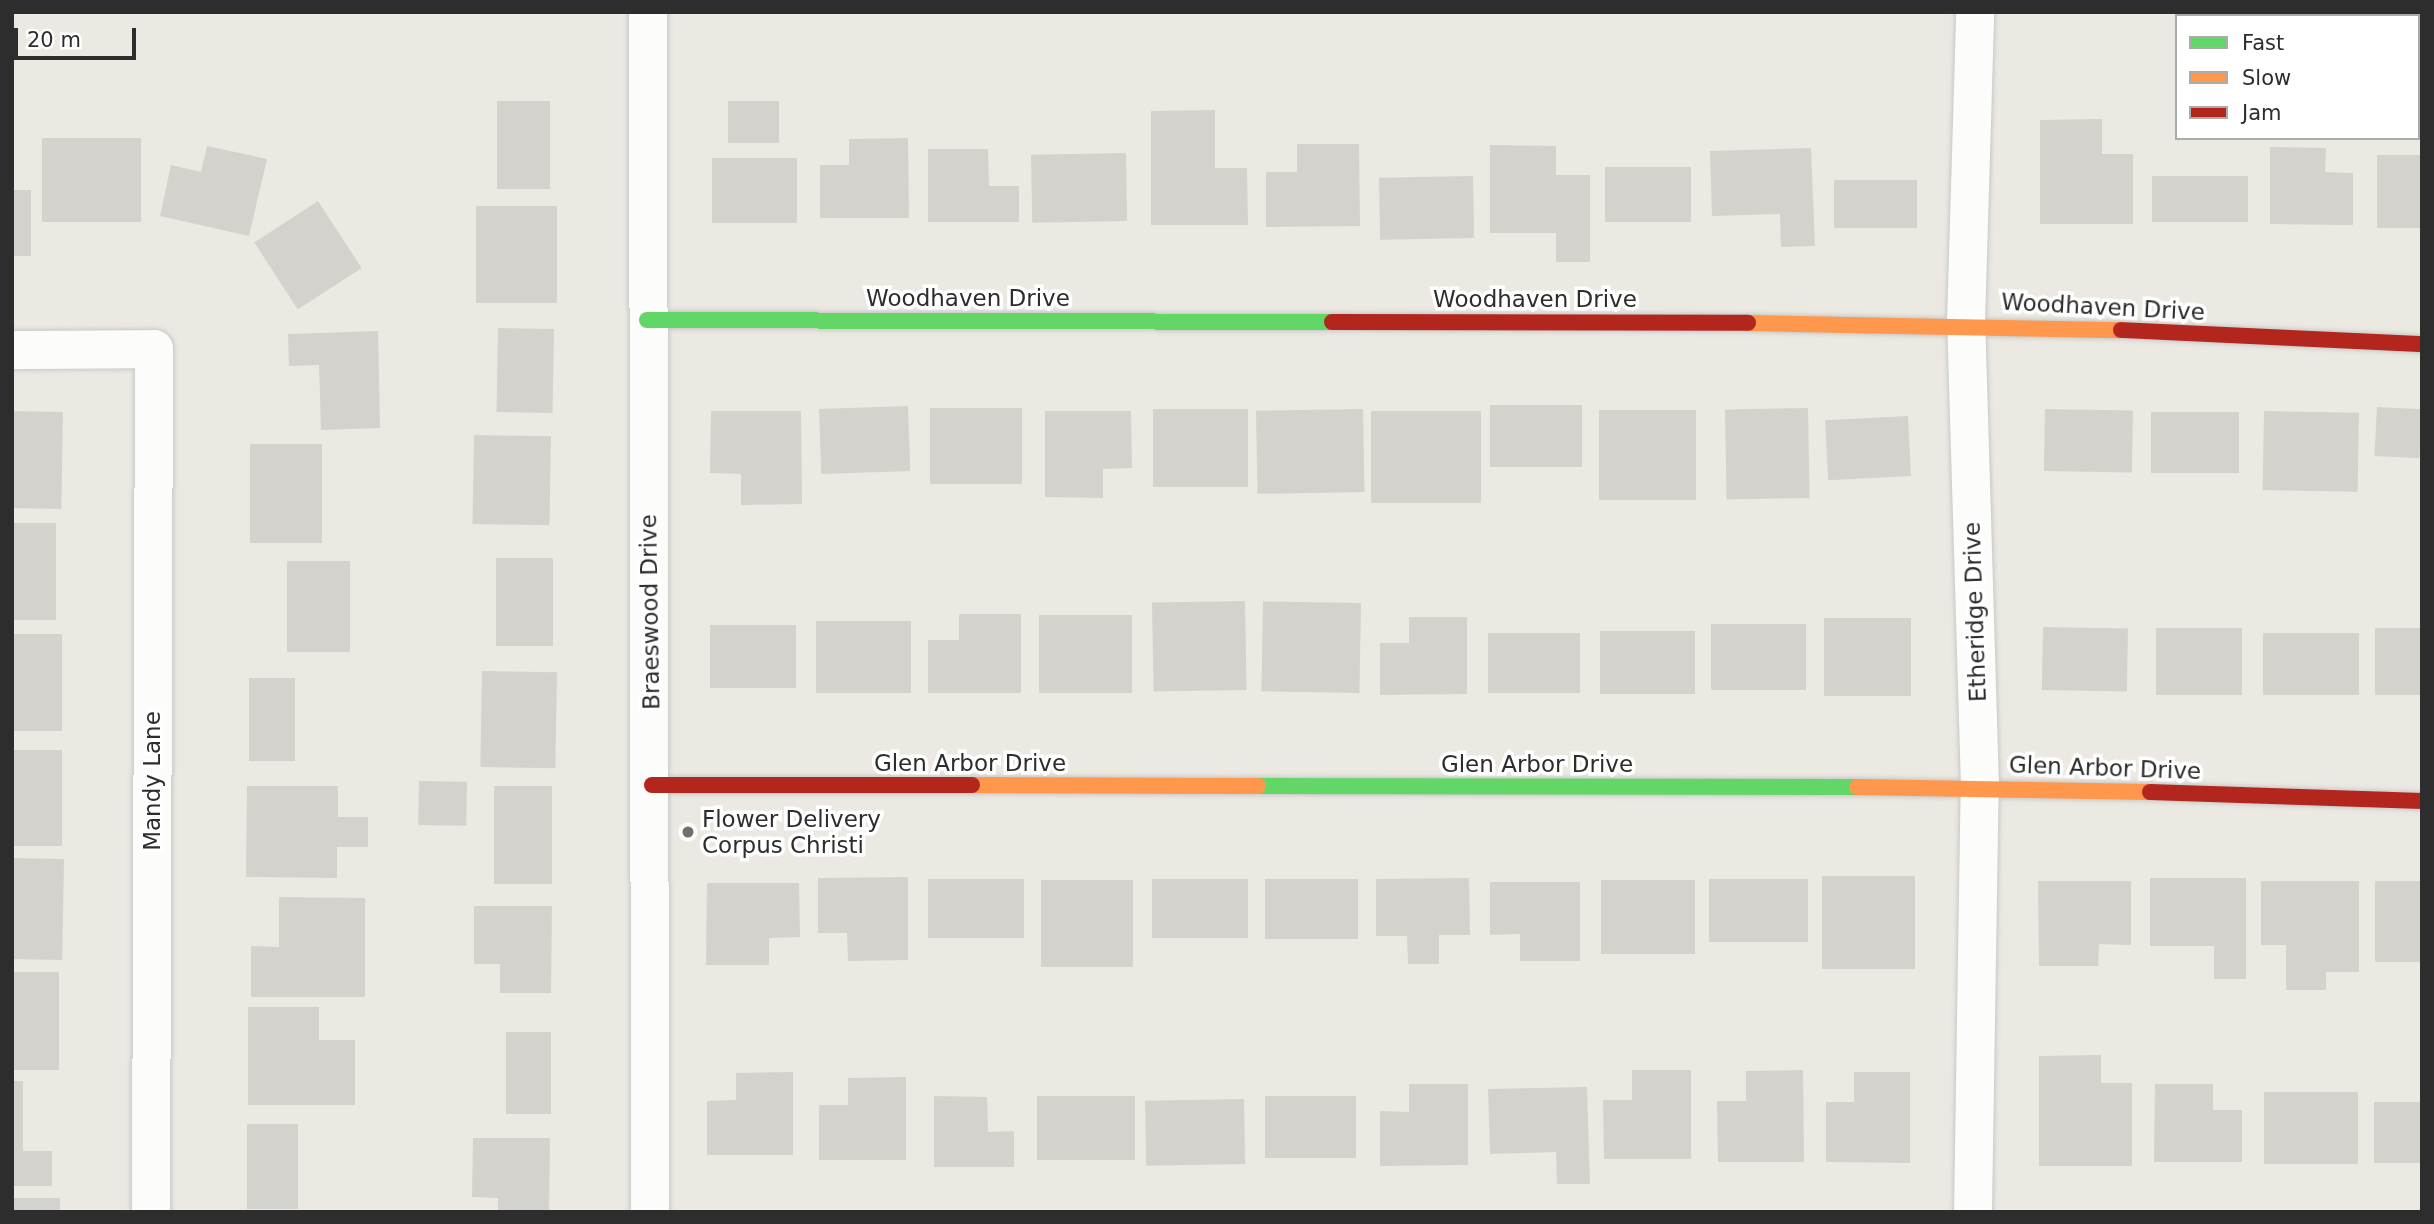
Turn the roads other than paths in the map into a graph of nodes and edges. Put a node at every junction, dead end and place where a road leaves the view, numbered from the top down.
1 (648, 12) edge
2 (1975, 12) edge
3 (647, 320) junction
4 (1966, 323) junction
5 (2422, 344) edge
6 (12, 350) edge
7 (652, 785) junction
8 (1980, 788) junction
9 (2422, 801) edge
10 (151, 1212) edge
11 (650, 1212) edge
12 (1973, 1212) edge

1 - 3 street, Braeswood Drive
2 - 4 street, Etheridge Drive
3 - 4 street, Woodhaven Drive
3 - 7 street, Braeswood Drive
4 - 5 street, Woodhaven Drive
4 - 8 street, Etheridge Drive
6 - 10 street, Mandy Lane
7 - 8 street, Glen Arbor Drive
7 - 11 street, Braeswood Drive
8 - 9 street, Glen Arbor Drive
8 - 12 street, Etheridge Drive

